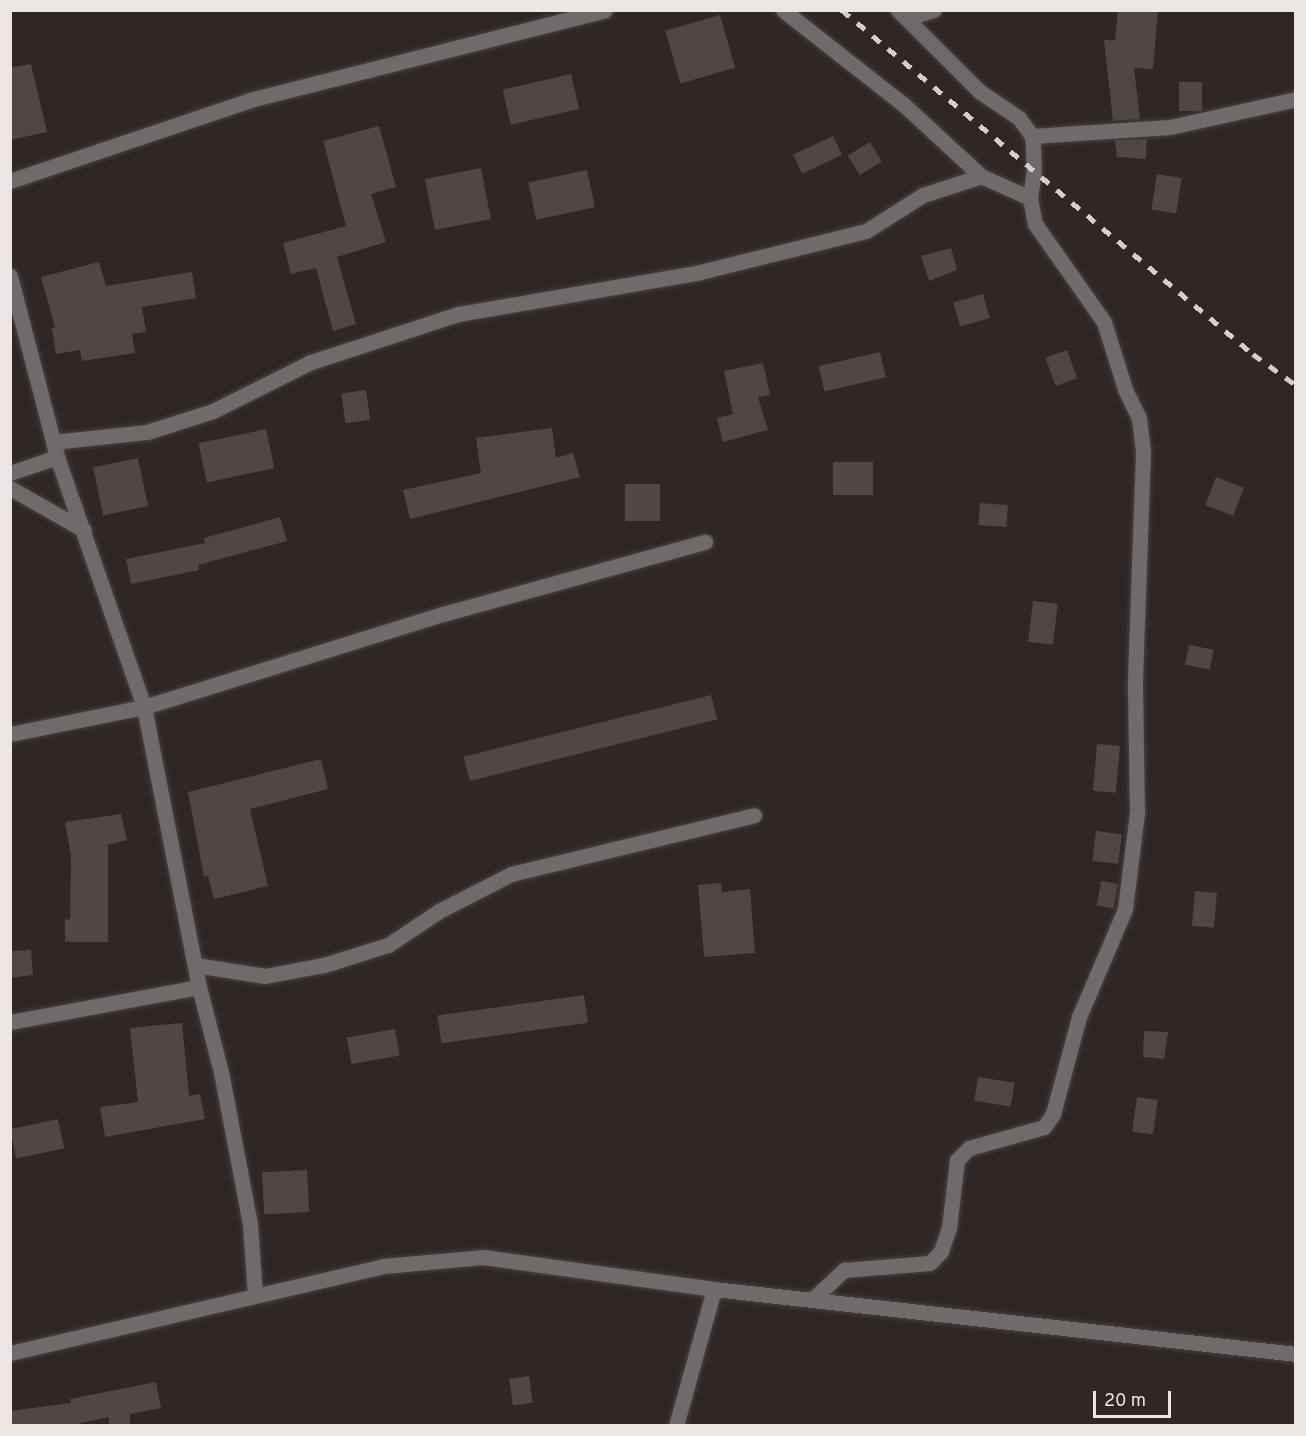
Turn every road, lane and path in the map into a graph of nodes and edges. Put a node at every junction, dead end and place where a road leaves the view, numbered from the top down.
1 (605, 10) edge
2 (783, 10) edge
3 (934, 10) edge
4 (903, 14) edge
5 (1296, 99) edge
6 (1032, 136) junction
7 (981, 176) junction
8 (10, 181) edge
9 (1030, 198) junction
10 (10, 276) edge
11 (53, 442) junction
12 (57, 457) junction
13 (10, 473) edge
14 (10, 488) edge
15 (84, 530) junction
16 (705, 542) dead end
17 (144, 707) junction
18 (10, 735) edge
19 (754, 815) dead end
20 (195, 965) junction
21 (199, 987) junction
22 (10, 1022) edge
23 (714, 1289) junction
24 (255, 1296) junction
25 (814, 1297) junction
26 (10, 1353) edge
27 (1296, 1354) edge
28 (676, 1425) edge

1 - 8 street
2 - 7 street
3 - 4 street
4 - 6 street
5 - 6 street
6 - 9 street
7 - 9 street
7 - 11 street
9 - 25 street
10 - 11 street
11 - 12 street
12 - 13 street
12 - 15 street
14 - 15 street
15 - 17 street
16 - 17 street
17 - 18 street
17 - 20 street
19 - 20 street
20 - 21 street
21 - 22 street
21 - 24 street
23 - 24 street
23 - 25 street
23 - 28 street
24 - 26 street
25 - 27 street

